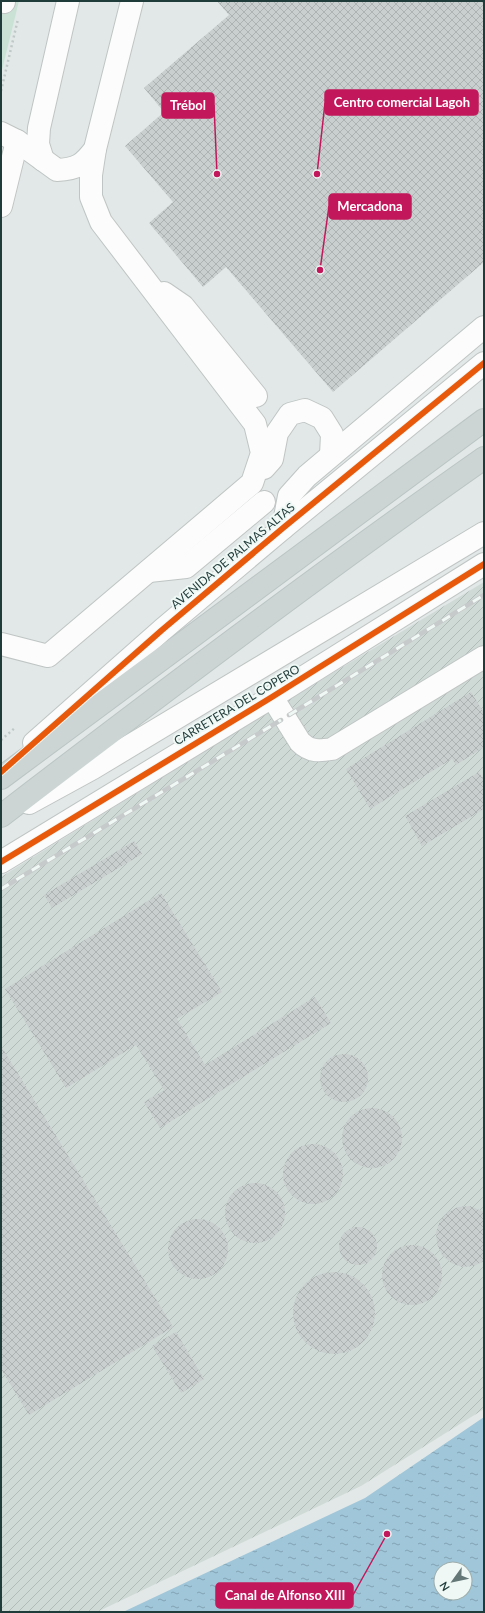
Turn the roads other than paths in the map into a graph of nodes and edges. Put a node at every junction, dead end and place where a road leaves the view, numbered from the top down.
1 (68, 1) edge
2 (132, 1) edge
3 (9, 137) edge
4 (95, 149) junction
5 (43, 160) junction
6 (1, 206) edge
7 (145, 280) junction
8 (484, 327) edge
9 (484, 364) edge
10 (256, 396) dead end
11 (484, 420) edge
12 (331, 455) junction
13 (484, 458) edge
14 (252, 483) junction
15 (264, 502) dead end
16 (283, 528) junction
17 (484, 533) edge
18 (484, 564) edge
19 (149, 571) junction
20 (1, 644) edge
21 (484, 657) edge
22 (272, 697) junction
23 (1, 772) edge
24 (1, 778) edge
25 (1, 817) edge
26 (1, 862) edge

1 - 5 street
2 - 4 street
3 - 5 street
3 - 6 street
4 - 5 street
4 - 7 street
7 - 10 street
7 - 14 street
8 - 12 street
9 - 16 street, AVENIDA DE PALMAS ALTAS
11 - 24 main road
12 - 14 street
12 - 16 street
13 - 25 main road
14 - 19 street
15 - 19 street
16 - 23 street, AVENIDA DE PALMAS ALTAS
17 - 25 street
18 - 22 street, CARRETERA DEL COPERO
19 - 20 street
21 - 22 street
22 - 26 street, CARRETERA DEL COPERO

